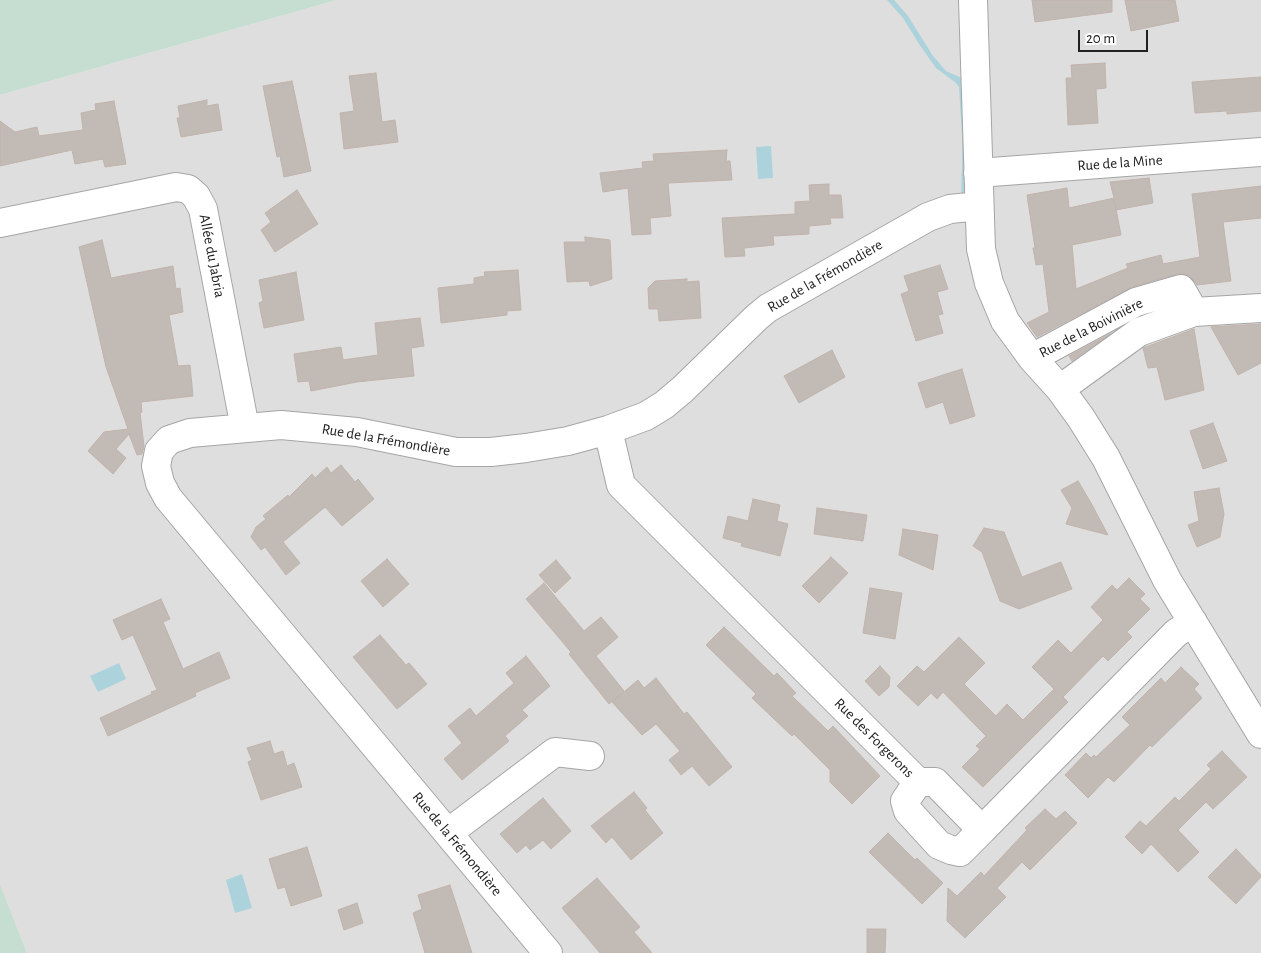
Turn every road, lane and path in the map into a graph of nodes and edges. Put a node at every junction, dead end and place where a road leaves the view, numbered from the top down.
1 (973, 0) edge
2 (1261, 152) edge
3 (978, 173) junction
4 (967, 207) junction
5 (0, 223) edge
6 (1261, 308) edge
7 (1194, 312) junction
8 (1032, 358) junction
9 (1060, 389) junction
10 (245, 428) junction
11 (608, 430) junction
12 (1193, 622) junction
13 (1261, 734) edge
14 (590, 756) dead end
15 (918, 782) junction
16 (982, 830) junction
17 (448, 833) junction
18 (548, 953) edge

1 - 3 street
2 - 3 street, Rue de la Mine
3 - 4 street
4 - 8 street
4 - 11 street, Rue de la Frémondière
5 - 10 street, Allée du Jabria
6 - 7 street, Rue de la Boivinière
7 - 8 street, Rue de la Boivinière
7 - 9 street, Rue de la Boivinière
8 - 9 street
9 - 12 street
10 - 11 street, Rue de la Frémondière
10 - 17 street, Rue de la Frémondière
11 - 15 street, Rue des Forgerons
12 - 13 street
12 - 16 street
14 - 17 street
15 - 16 street, Rue des Forgerons
15 - 16 street
17 - 18 street, Rue de la Frémondière

